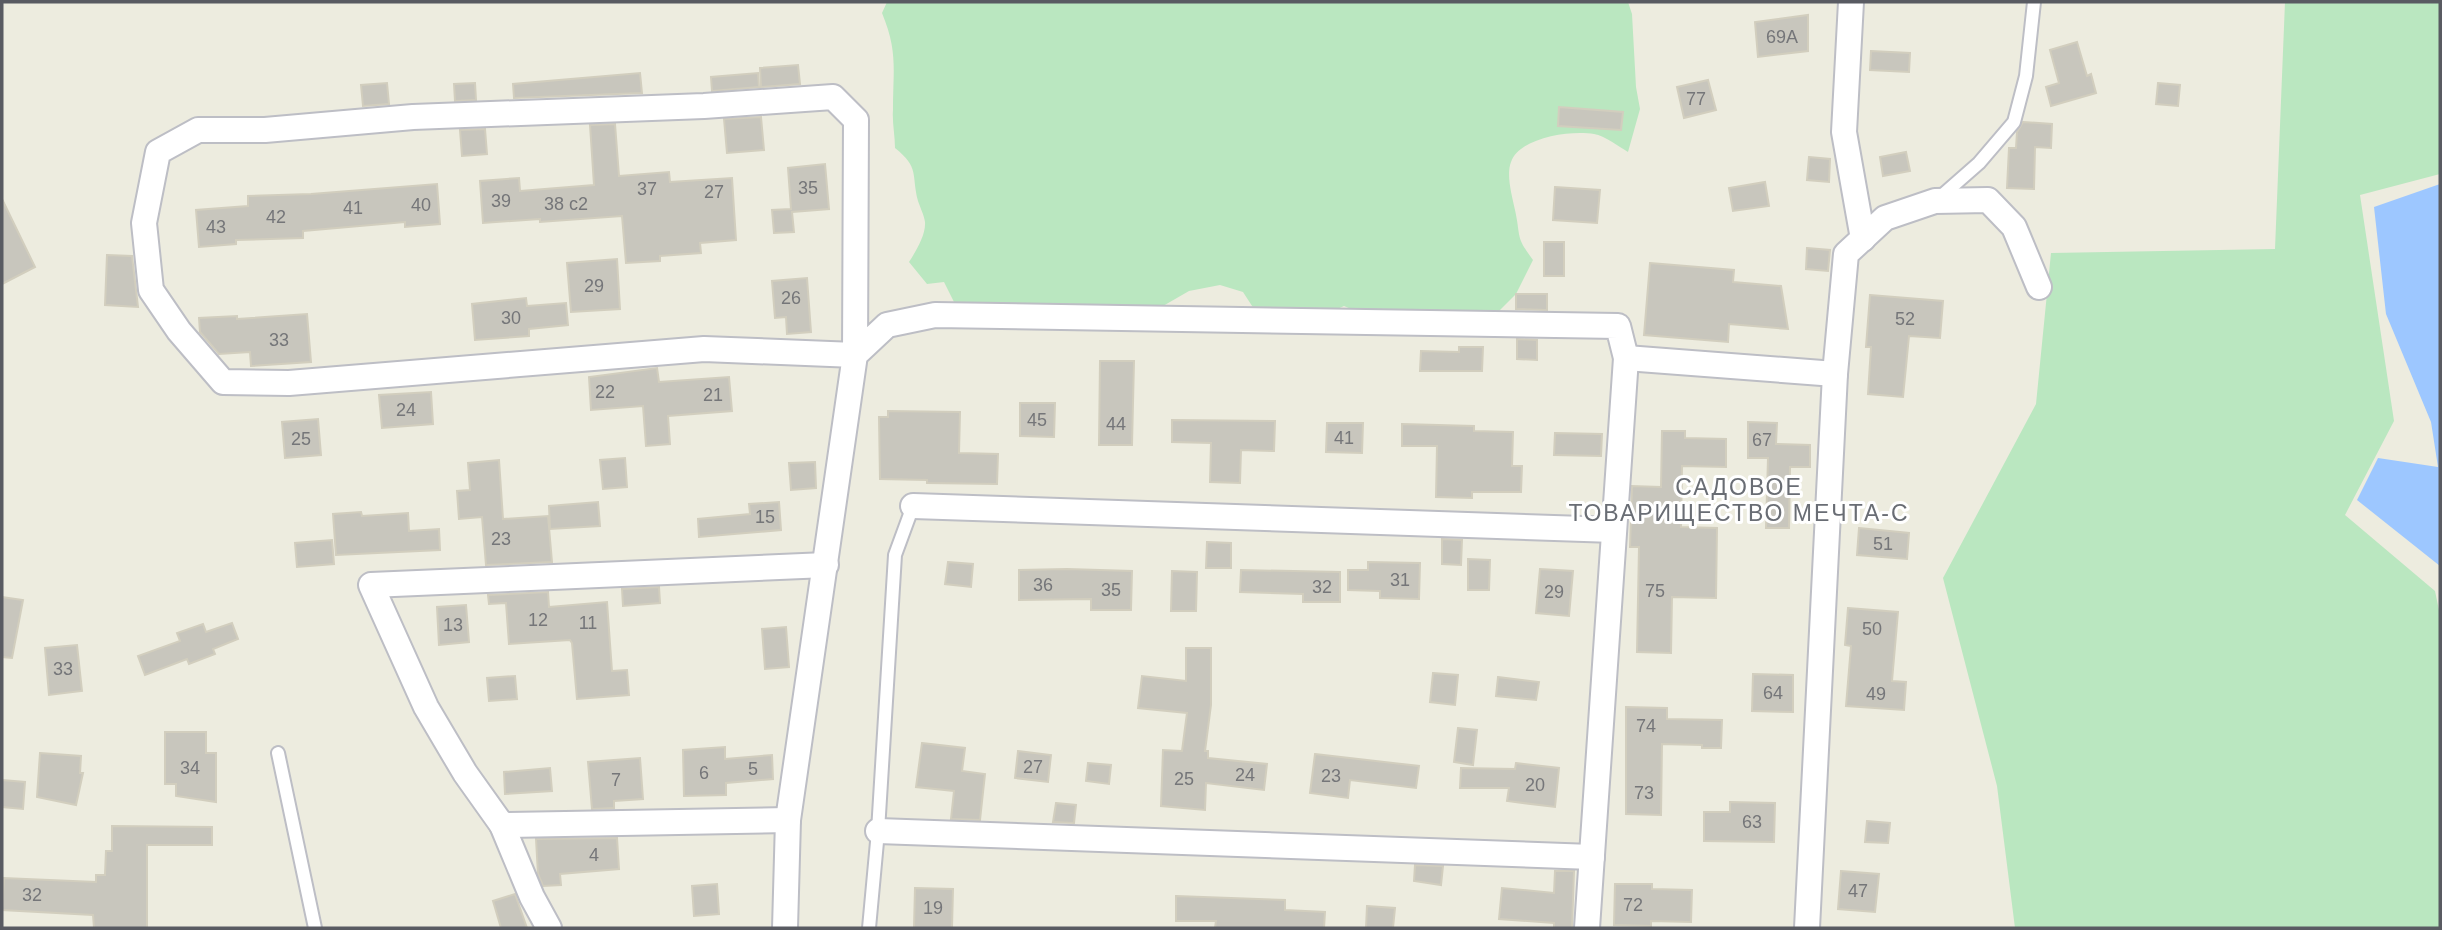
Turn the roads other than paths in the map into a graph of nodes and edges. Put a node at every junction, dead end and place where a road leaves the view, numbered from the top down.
1 (1851, 2) edge
2 (2034, 2) edge
3 (1935, 201) junction
4 (1863, 239) junction
5 (2039, 287) dead end
6 (855, 355) junction
7 (1626, 358) junction
8 (1835, 374) junction
9 (913, 506) joint
10 (1614, 530) junction
11 (826, 565) junction
12 (278, 753) dead end
13 (788, 820) junction
14 (502, 825) junction
15 (878, 831) junction
16 (1592, 857) junction
17 (315, 928) edge
18 (549, 928) edge
19 (785, 928) edge
20 (869, 928) edge
21 (1587, 928) edge
22 (1807, 928) edge

1 - 4 street
2 - 3 lane
3 - 4 street
3 - 5 street
4 - 8 street
6 - 6 street
6 - 7 street
6 - 11 street
7 - 8 street
7 - 10 street
8 - 22 street
9 - 10 street
9 - 15 lane
10 - 16 street
11 - 13 street
11 - 14 street
12 - 17 lane
13 - 14 street
13 - 19 street
14 - 18 street
15 - 16 street
15 - 20 lane
16 - 21 street

